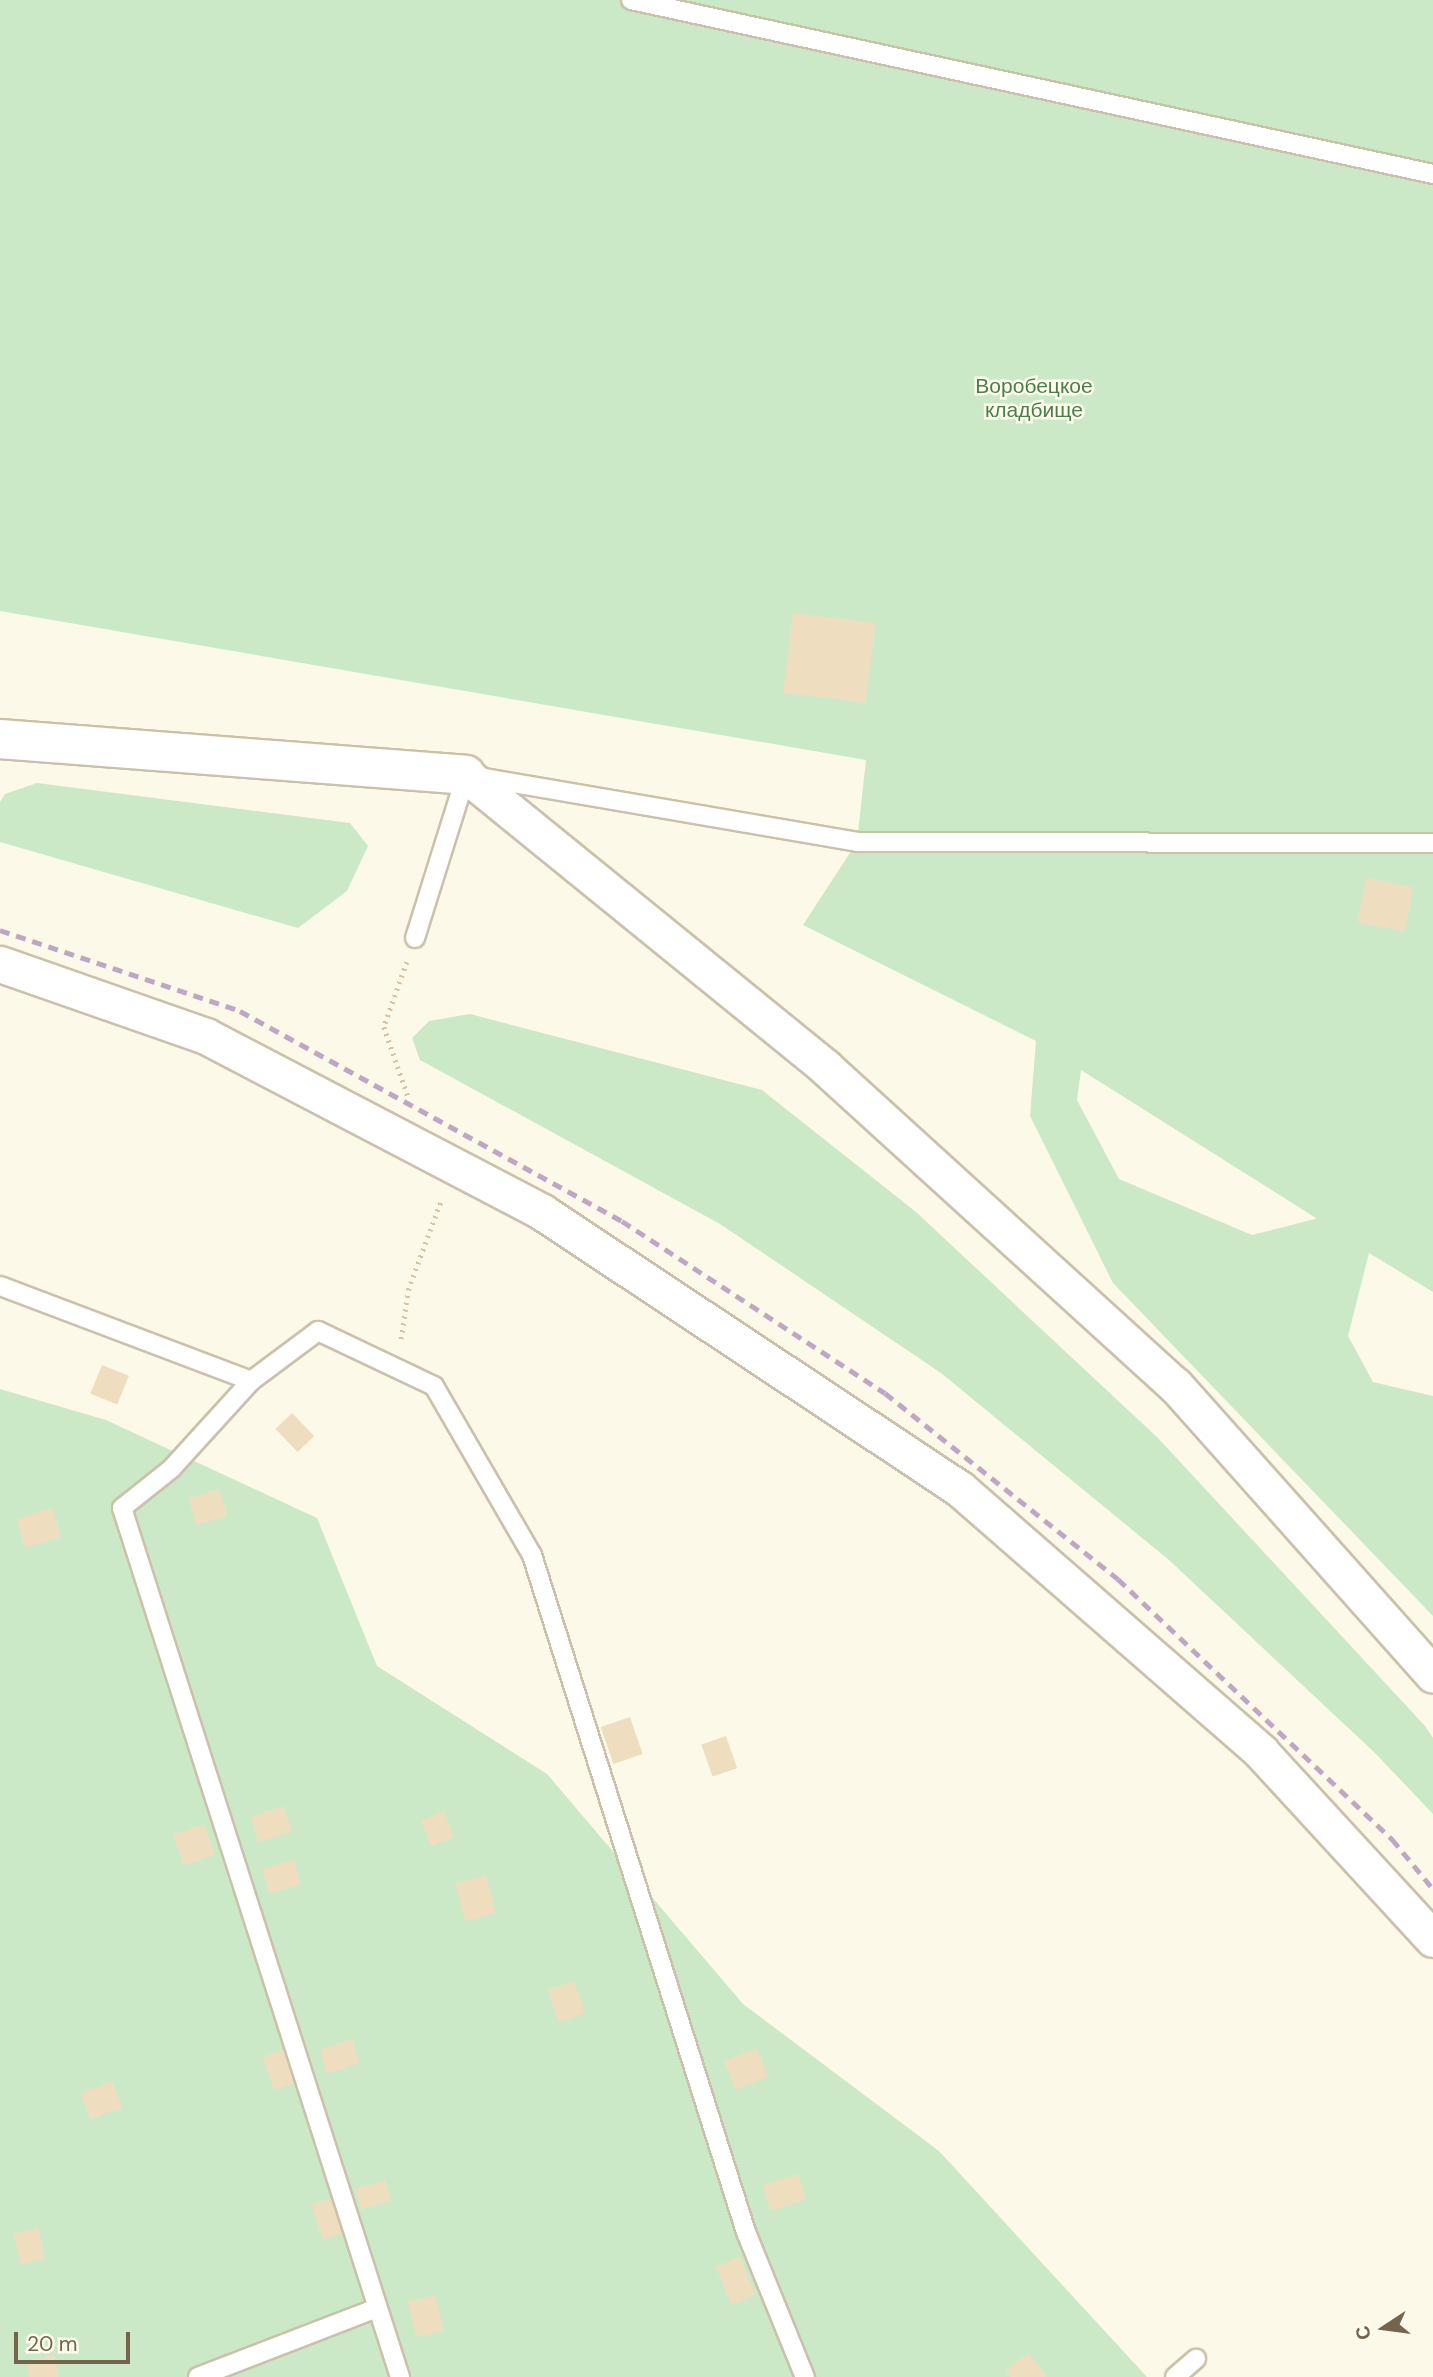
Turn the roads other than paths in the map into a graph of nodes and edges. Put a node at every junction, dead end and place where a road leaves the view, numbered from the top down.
1 (631, 0) edge
2 (1433, 174) edge
3 (0, 739) edge
4 (466, 775) junction
5 (1433, 843) edge
6 (415, 938) dead end
7 (0, 964) edge
8 (0, 1286) edge
9 (251, 1381) junction
10 (1433, 1675) edge
11 (1433, 1939) edge
12 (377, 2308) junction
13 (1196, 2359) dead end
14 (198, 2377) edge
15 (400, 2377) edge
16 (805, 2377) edge
17 (1175, 2377) edge

1 - 2 lane
3 - 4 street
4 - 5 lane
4 - 6 lane
4 - 10 street
7 - 11 street
8 - 9 lane
9 - 12 lane
9 - 16 lane
12 - 14 lane
12 - 15 lane
13 - 17 lane

